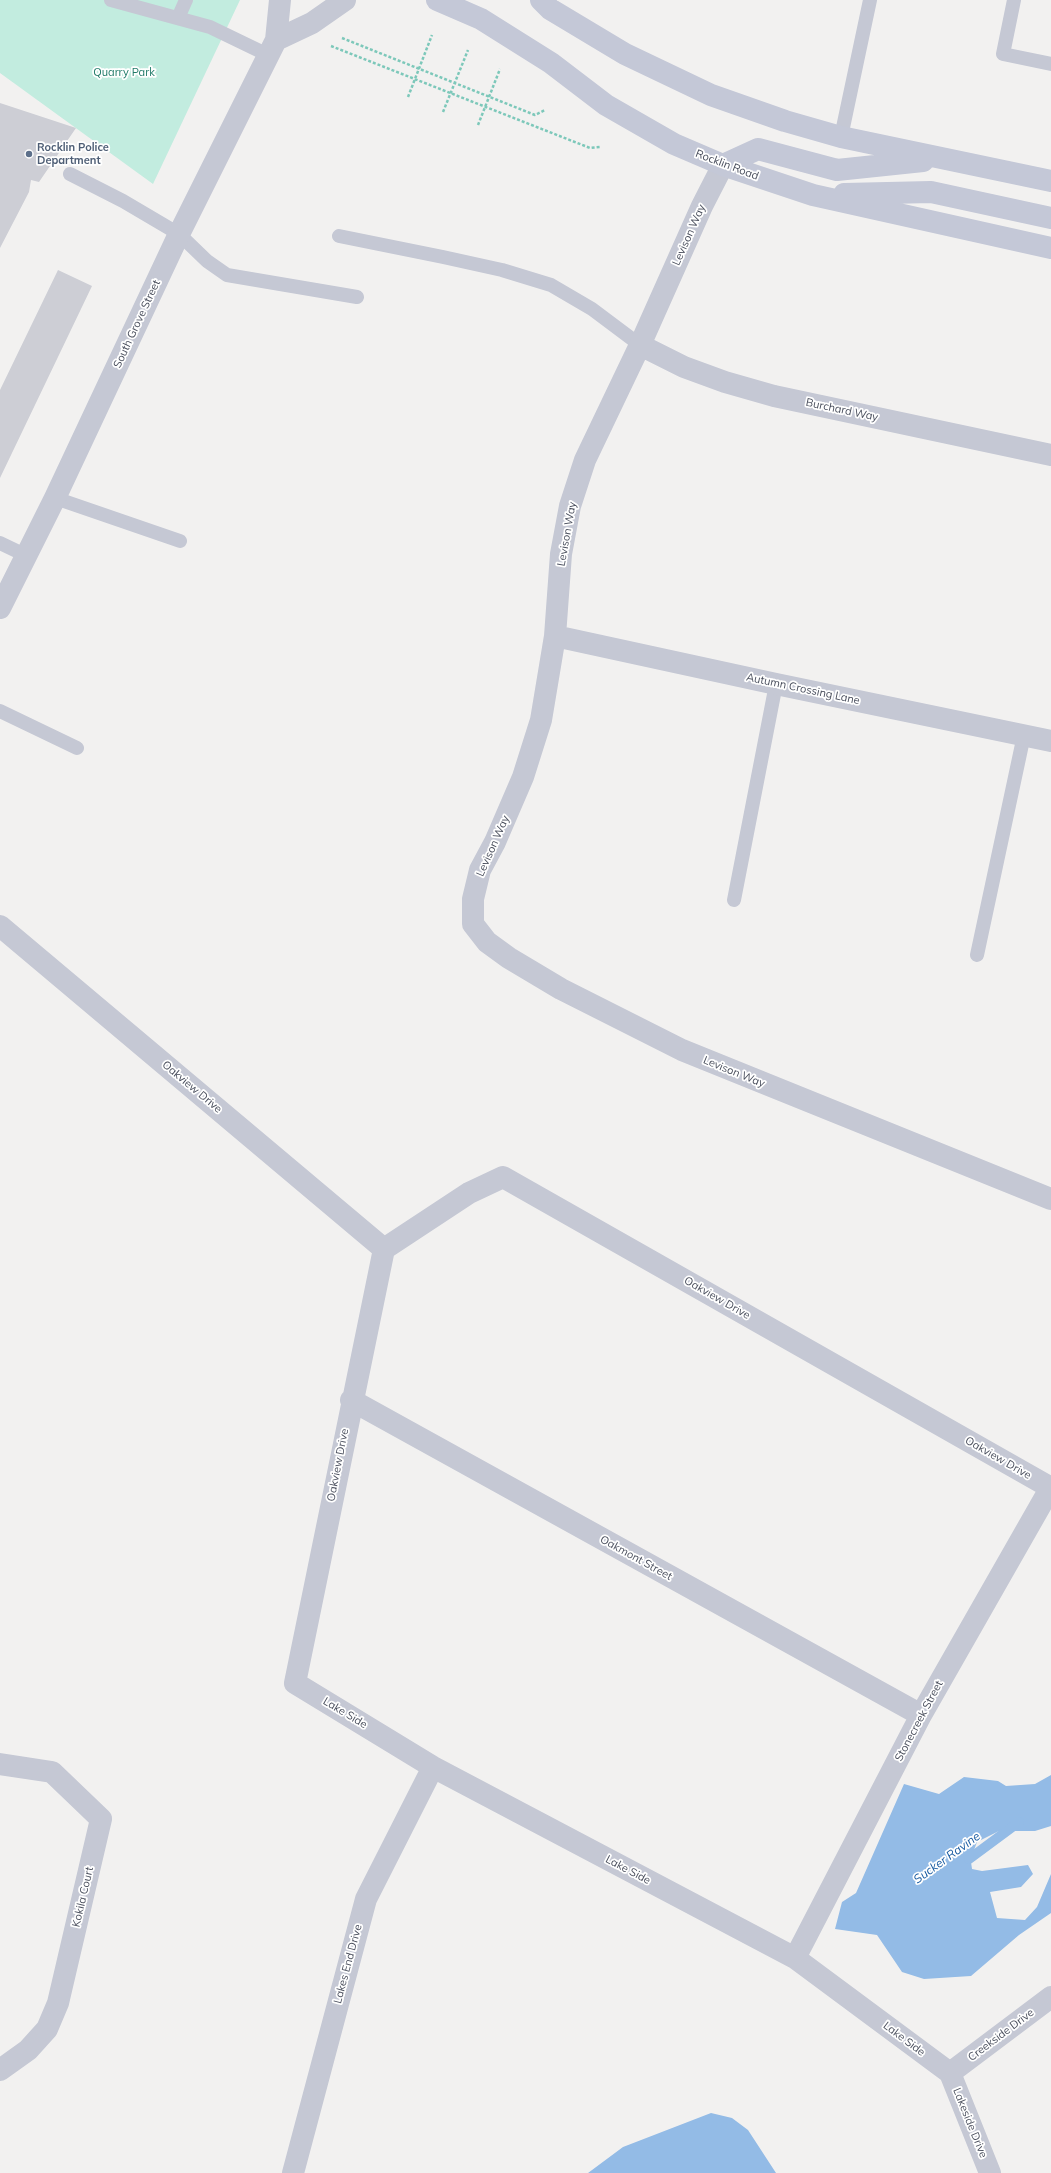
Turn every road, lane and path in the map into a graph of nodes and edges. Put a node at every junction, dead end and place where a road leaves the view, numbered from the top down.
1 (111, 0) edge
2 (186, 0) edge
3 (280, 0) edge
4 (345, 0) edge
5 (437, 0) edge
6 (541, 0) edge
7 (870, 0) edge
8 (1014, 0) edge
9 (178, 18) junction
10 (432, 35) dead end
11 (342, 38) dead end
12 (331, 46) dead end
13 (272, 48) junction
14 (468, 50) dead end
15 (1051, 64) edge
16 (419, 69) junction
17 (500, 69) dead end
18 (414, 79) junction
19 (454, 83) junction
20 (450, 94) junction
21 (408, 97) dead end
22 (489, 97) junction
23 (485, 108) junction
24 (545, 110) dead end
25 (443, 112) dead end
26 (478, 125) dead end
27 (841, 136) junction
28 (600, 147) dead end
29 (942, 158) junction
30 (723, 165) junction
31 (70, 174) dead end
32 (1051, 181) edge
33 (813, 195) junction
34 (1051, 218) edge
35 (179, 234) junction
36 (339, 236) dead end
37 (1051, 248) edge
38 (357, 297) dead end
39 (640, 345) junction
40 (1051, 455) edge
41 (55, 498) junction
42 (180, 541) dead end
43 (0, 543) edge
44 (25, 555) junction
45 (0, 608) edge
46 (555, 636) junction
47 (776, 684) junction
48 (0, 711) edge
49 (1024, 735) junction
50 (1051, 741) edge
51 (77, 748) dead end
52 (734, 900) dead end
53 (0, 926) edge
54 (977, 955) dead end
55 (1051, 1199) edge
56 (384, 1248) junction
57 (352, 1400) junction
58 (1051, 1488) edge
59 (295, 1682) joint
60 (921, 1715) junction
61 (0, 1764) edge
62 (433, 1767) junction
63 (795, 1958) junction
64 (1048, 2006) edge
65 (0, 2070) edge
66 (950, 2073) junction
67 (292, 2173) edge
68 (990, 2173) edge

1 - 9 lane
2 - 9 lane
3 - 13 street, South Grove Street
4 - 13 street
5 - 30 main road, Rocklin Road
6 - 27 main road
7 - 27 lane
8 - 15 lane
9 - 13 lane
10 - 16 path
11 - 16 path
12 - 18 path
13 - 35 street, South Grove Street
14 - 19 path
16 - 18 path
16 - 19 path
17 - 22 path
18 - 20 path
18 - 21 path
19 - 20 path
19 - 22 path
20 - 23 path
20 - 25 path
22 - 23 path
22 - 24 path
23 - 26 path
23 - 28 path
27 - 29 main road
29 - 30 main road
29 - 32 main road
30 - 33 main road, Rocklin Road
30 - 39 street, Levison Way
31 - 35 lane
33 - 34 main road
33 - 37 main road, Rocklin Road
35 - 38 lane
35 - 41 street, South Grove Street
36 - 39 lane
39 - 40 street, Burchard Way
39 - 46 street, Levison Way
41 - 42 lane
41 - 44 street, South Grove Street
43 - 44 lane
44 - 45 street, South Grove Street
46 - 47 street, Autumn Crossing Lane
46 - 55 street, Levison Way
47 - 49 street, Autumn Crossing Lane
47 - 52 lane
48 - 51 lane
49 - 50 street, Autumn Crossing Lane
49 - 54 lane
53 - 56 street, Oakview Drive
56 - 57 street, Oakview Drive
56 - 58 street, Oakview Drive
57 - 59 street, Oakview Drive
57 - 60 street, Oakmont Street
58 - 60 street, Stonecreek Street
59 - 62 street, Lake Side
60 - 63 street, Stonecreek Street
61 - 65 street, Kokila Court
62 - 63 street, Lake Side
62 - 67 street, Lakes End Drive
63 - 66 street, Lake Side
64 - 66 street, Creekside Drive
66 - 68 street, Lakeside Drive

